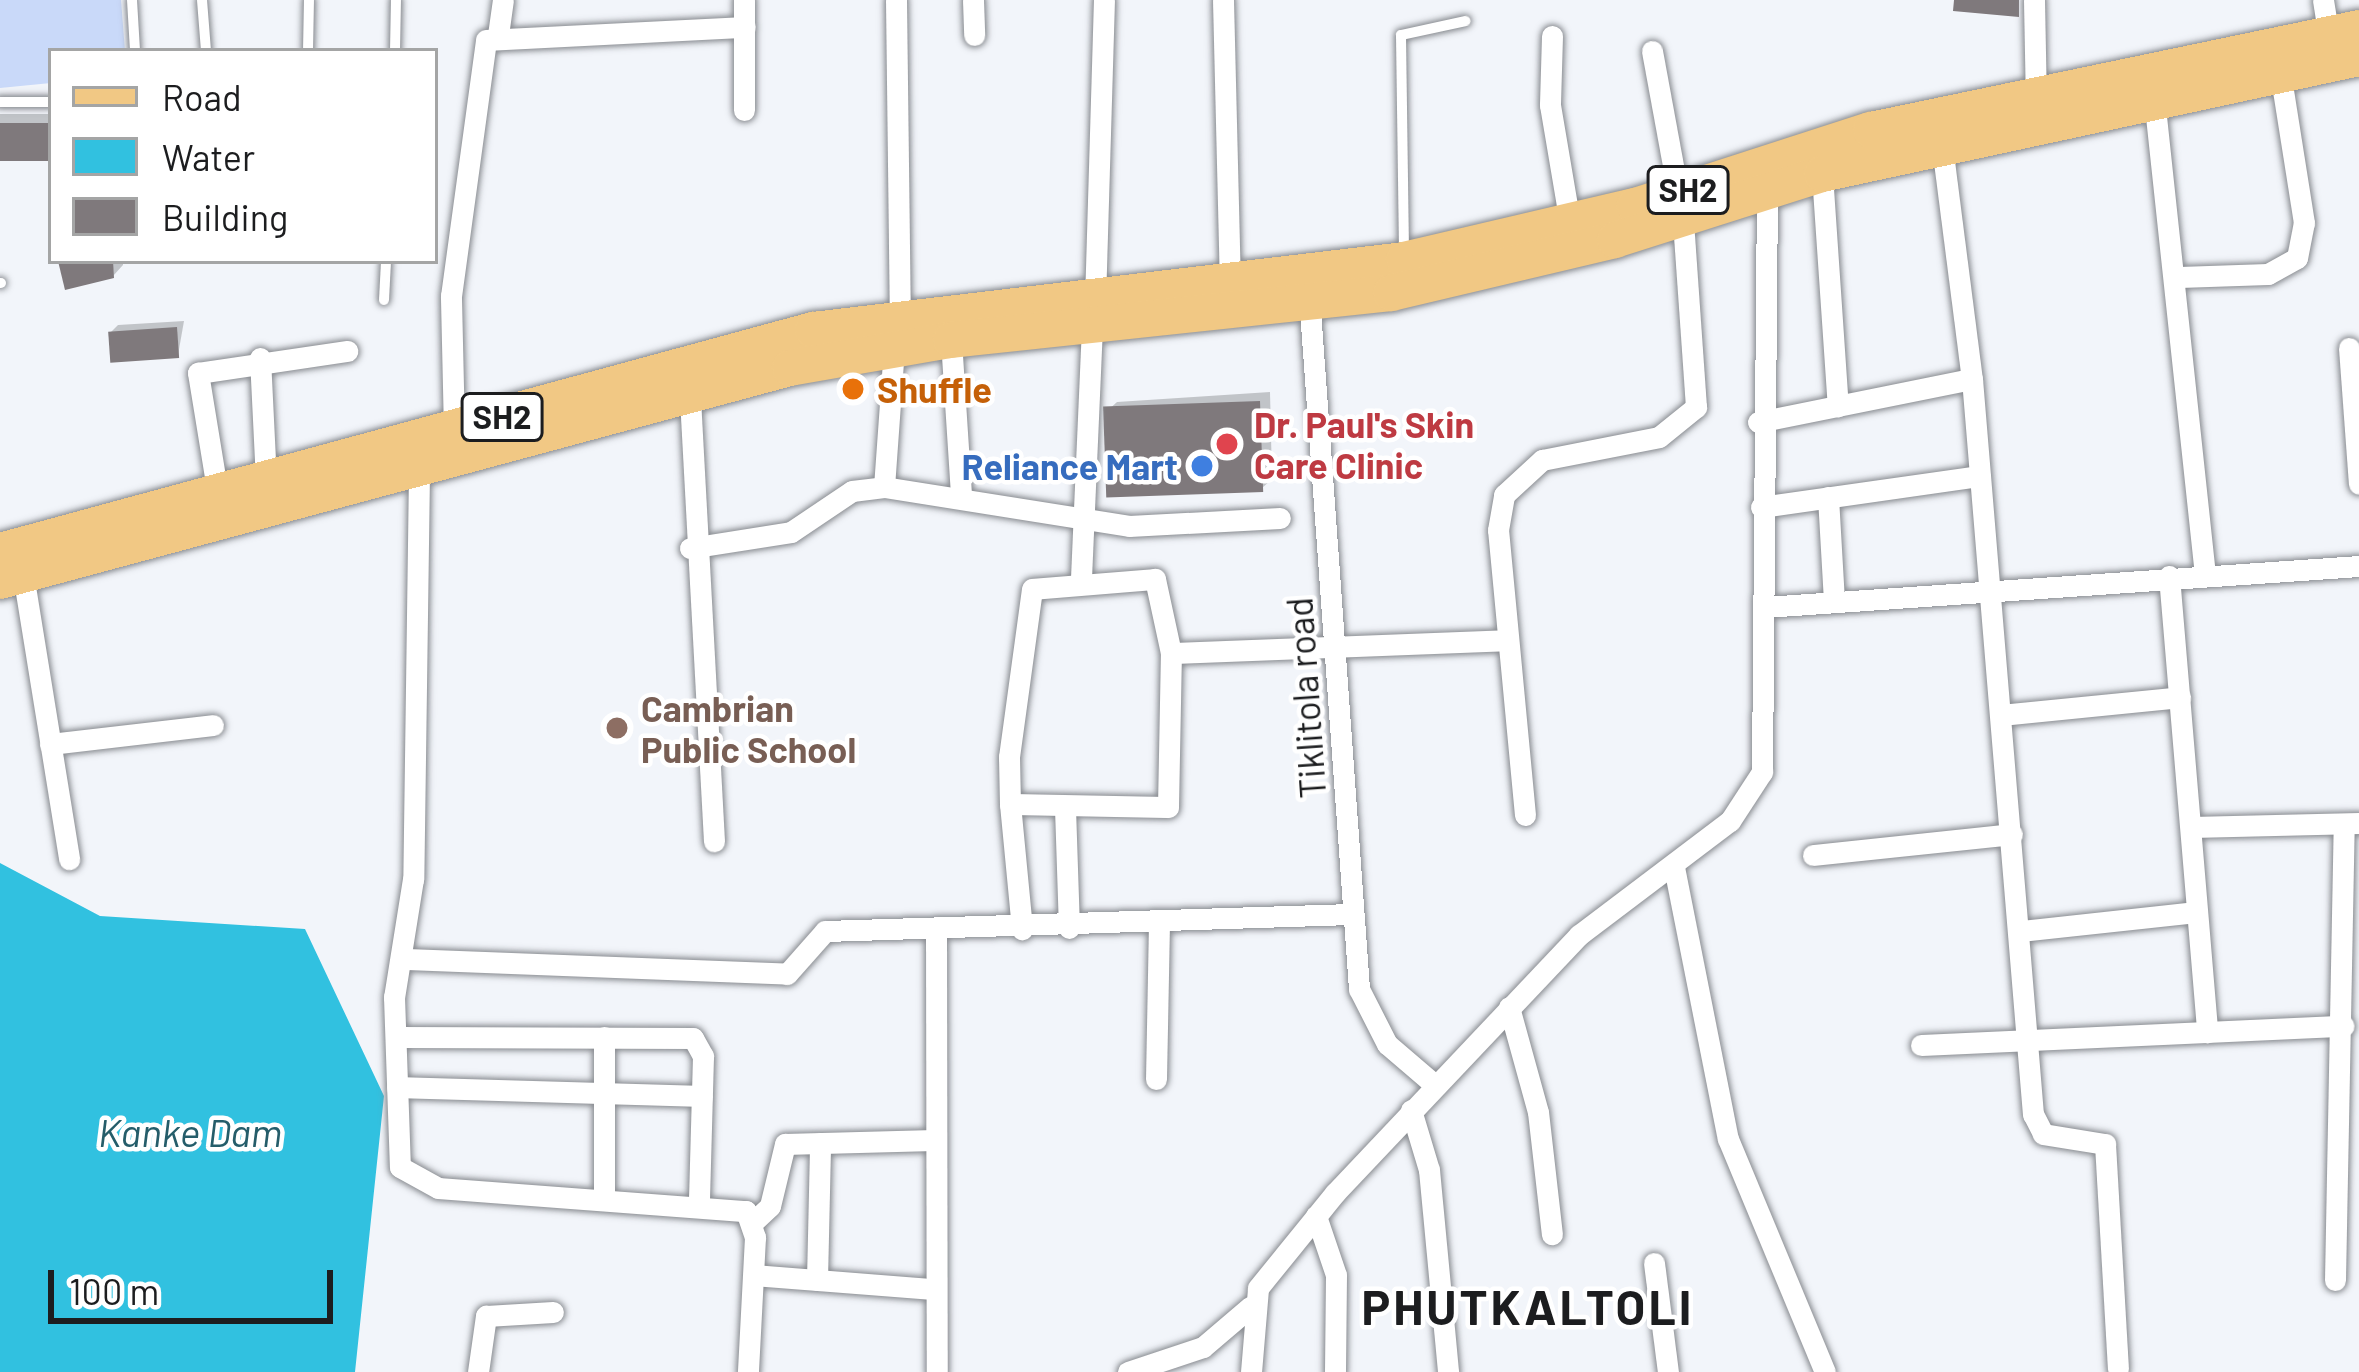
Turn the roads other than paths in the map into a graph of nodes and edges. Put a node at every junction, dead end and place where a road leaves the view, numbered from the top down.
1 (131, 0) edge
2 (202, 0) edge
3 (309, 0) edge
4 (396, 0) edge
5 (502, 0) edge
6 (744, 0) edge
7 (896, 0) edge
8 (973, 0) edge
9 (1103, 0) edge
10 (1223, 0) edge
11 (2034, 0) edge
12 (2324, 0) edge
13 (1466, 21) dead end
14 (745, 28) junction
15 (498, 35) junction
16 (974, 35) dead end
17 (1552, 36) dead end
18 (2349, 41) edge
19 (135, 48) edge
20 (206, 48) edge
21 (308, 48) edge
22 (395, 48) edge
23 (1652, 51) dead end
24 (2282, 77) junction
25 (2036, 100) junction
26 (48, 101) edge
27 (0, 102) edge
28 (2155, 107) junction
29 (744, 110) dead end
30 (1940, 131) junction
31 (1822, 174) junction
32 (1767, 192) junction
33 (1681, 207) junction
34 (1570, 223) junction
35 (1404, 260) junction
36 (386, 264) edge
37 (2179, 278) junction
38 (1230, 288) junction
39 (1308, 293) junction
40 (383, 300) dead end
41 (1093, 315) junction
42 (897, 332) junction
43 (951, 340) junction
44 (2349, 347) dead end
45 (347, 351) dead end
46 (260, 358) junction
47 (1972, 379) junction
48 (690, 398) junction
49 (1838, 406) junction
50 (1758, 422) junction
51 (454, 430) junction
52 (419, 472) junction
53 (1980, 476) junction
54 (266, 482) junction
55 (2359, 484) edge
56 (884, 487) junction
57 (218, 494) junction
58 (961, 494) junction
59 (1828, 497) junction
60 (1761, 507) junction
61 (1280, 518) dead end
62 (1083, 521) junction
63 (690, 548) junction
64 (2359, 566) edge
65 (8, 569) edge
66 (2206, 574) junction
67 (2168, 576) junction
68 (1081, 578) junction
69 (1990, 585) junction
70 (1834, 602) junction
71 (1765, 607) junction
72 (1508, 640) junction
73 (1335, 644) junction
74 (1171, 653) junction
75 (2180, 697) junction
76 (2001, 715) junction
77 (213, 725) dead end
78 (50, 745) junction
79 (1010, 804) junction
80 (1066, 808) junction
81 (1525, 815) dead end
82 (2352, 823) edge
83 (2191, 827) junction
84 (2012, 834) junction
85 (714, 841) dead end
86 (1813, 855) dead end
87 (69, 859) dead end
88 (1674, 867) junction
89 (2195, 911) junction
90 (1351, 914) junction
91 (1160, 925) junction
92 (1070, 928) junction
93 (1022, 929) junction
94 (2021, 931) junction
95 (936, 932) junction
96 (2353, 939) edge
97 (404, 958) junction
98 (1509, 1007) junction
99 (2344, 1026) junction
100 (2207, 1032) junction
101 (397, 1037) junction
102 (604, 1037) junction
103 (2030, 1038) junction
104 (1921, 1046) dead end
105 (2351, 1068) edge
106 (1156, 1079) dead end
107 (1435, 1085) junction
108 (397, 1087) junction
109 (604, 1092) junction
110 (702, 1096) junction
111 (1412, 1110) junction
112 (933, 1140) junction
113 (820, 1143) junction
114 (2349, 1186) edge
115 (604, 1195) junction
116 (699, 1203) junction
117 (1316, 1216) junction
118 (753, 1222) junction
119 (1552, 1234) dead end
120 (1654, 1263) dead end
121 (754, 1275) junction
122 (817, 1280) junction
123 (2335, 1280) dead end
124 (932, 1289) junction
125 (1250, 1307) junction
126 (553, 1312) dead end
127 (2118, 1370) edge
128 (478, 1372) edge
129 (748, 1372) edge
130 (937, 1372) edge
131 (1128, 1372) edge
132 (1251, 1372) edge
133 (1334, 1372) edge
134 (1448, 1372) edge
135 (1668, 1372) edge
136 (1825, 1372) edge

1 - 19 lane
2 - 20 lane
3 - 21 lane
4 - 22 lane
5 - 15 street
6 - 14 street
7 - 42 street
8 - 16 street
9 - 41 street
10 - 38 street
11 - 25 street
12 - 18 street
13 - 35 lane
14 - 15 street
14 - 29 street
15 - 51 street
17 - 34 street
18 - 24 main road, SH2
18 - 25 main road, SH2
23 - 33 street
24 - 28 main road, SH2
24 - 37 street
25 - 30 main road, SH2
26 - 27 lane
28 - 30 main road, SH2
28 - 37 street
30 - 31 main road, SH2
30 - 33 main road, SH2
30 - 47 street
31 - 32 main road, SH2
31 - 49 street
32 - 33 main road, SH2
32 - 50 street
33 - 34 main road, SH2
33 - 39 main road, SH2
33 - 72 street
34 - 35 main road, SH2
35 - 39 main road, SH2
36 - 40 lane
37 - 66 street
38 - 39 main road, SH2
38 - 41 main road, SH2
39 - 41 main road, SH2
39 - 73 street, Tiklitola road
41 - 42 main road, SH2
41 - 43 main road, SH2
41 - 62 street
42 - 43 main road, SH2
42 - 48 main road, SH2
42 - 51 main road, SH2
42 - 56 street
43 - 58 street
44 - 55 street
45 - 46 street
46 - 54 street
46 - 57 street
47 - 49 street
47 - 53 street
48 - 52 main road, SH2
48 - 63 street
49 - 50 street
50 - 60 street
51 - 54 main road, SH2
52 - 65 main road, SH2
52 - 97 street
53 - 59 street
53 - 69 street
54 - 57 main road, SH2
56 - 58 street
56 - 63 street
57 - 65 main road, SH2
58 - 62 street
59 - 60 street
59 - 70 street
60 - 71 street
61 - 62 street
62 - 68 street
63 - 85 street
64 - 66 street
65 - 78 street
66 - 67 street
67 - 69 street
67 - 75 street
68 - 74 street
68 - 79 street
69 - 70 street
69 - 76 street
70 - 71 street
71 - 88 street
72 - 73 street
72 - 81 street
73 - 74 street
73 - 90 street, Tiklitola road
74 - 80 street
75 - 76 street
75 - 83 street
76 - 84 street
77 - 78 street
78 - 87 street
79 - 80 street
79 - 93 street
80 - 92 street
82 - 83 street
82 - 96 street
83 - 89 street
84 - 86 street
84 - 94 street
88 - 98 street
88 - 136 street
89 - 94 street
89 - 100 street
90 - 91 street
90 - 107 street, Tiklitola road
91 - 92 street
91 - 106 street
92 - 93 street
93 - 95 street
94 - 103 street
95 - 97 street
95 - 112 street
96 - 99 street
97 - 101 street
98 - 107 street
98 - 119 street
99 - 100 street
99 - 105 street
100 - 103 street
101 - 102 street
101 - 108 street
102 - 109 street
102 - 110 street
103 - 104 street
103 - 127 street
105 - 114 street
107 - 111 street
108 - 109 street
108 - 115 street
109 - 110 street
109 - 115 street
110 - 116 street
111 - 117 street
111 - 134 street
112 - 113 street
112 - 124 street
113 - 118 street
113 - 122 street
114 - 123 street
115 - 116 street
116 - 118 street
117 - 125 street
117 - 133 street
118 - 121 street
120 - 135 street
121 - 122 street
121 - 129 street
122 - 124 street
124 - 130 street
125 - 131 street
125 - 132 street
126 - 128 street

